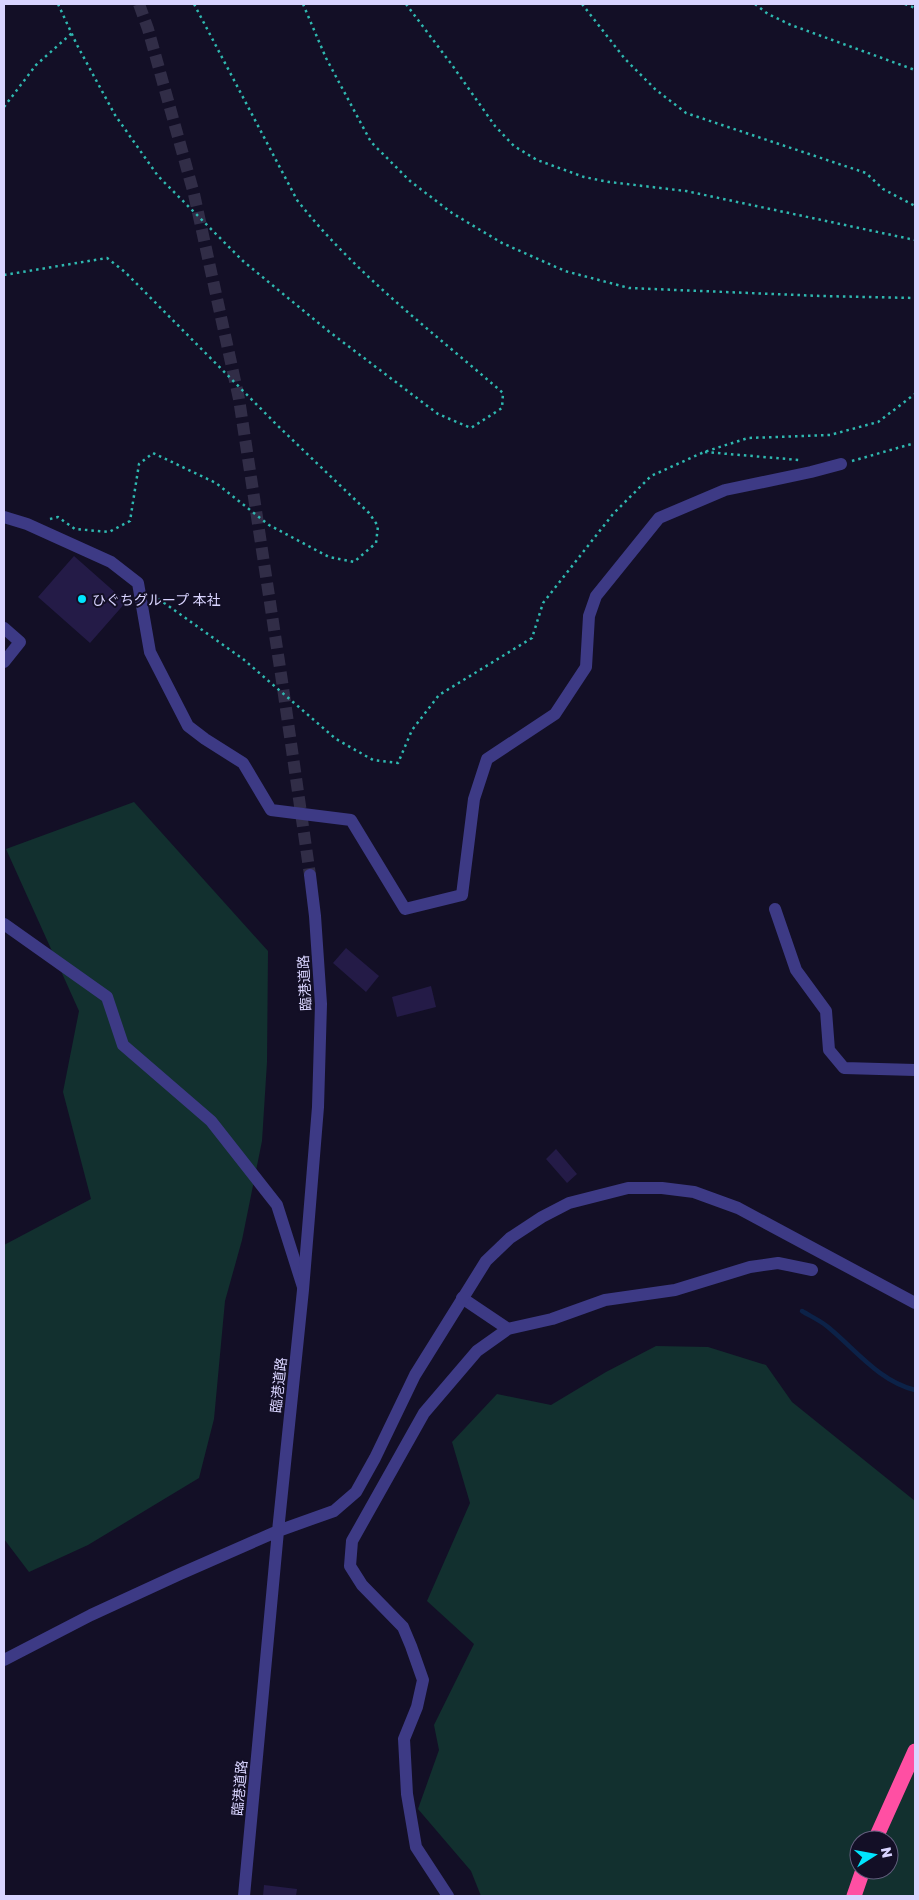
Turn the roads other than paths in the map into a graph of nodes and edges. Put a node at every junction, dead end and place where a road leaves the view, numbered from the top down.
1 (841, 464) road end
2 (4, 517) edge
3 (4, 618) edge
4 (4, 628) edge
5 (20, 642) junction
6 (4, 662) edge
7 (310, 876) tunnel mouth
8 (775, 909) dead end
9 (4, 924) edge
10 (915, 1070) edge
11 (812, 1270) dead end
12 (303, 1290) junction
13 (462, 1298) junction
14 (915, 1302) edge
15 (508, 1329) junction
16 (278, 1531) junction
17 (4, 1660) edge
18 (915, 1751) edge
19 (879, 1830) edge
20 (859, 1880) edge
21 (244, 1896) edge
22 (448, 1896) edge
23 (854, 1896) edge

1 - 2 street
3 - 5 street
4 - 5 street
5 - 6 street
7 - 12 street, 臨港道路
8 - 10 street
9 - 12 street
11 - 15 street
12 - 16 street, 臨港道路
13 - 14 street
13 - 15 street
13 - 16 street
15 - 22 street
16 - 17 street
16 - 21 street, 臨港道路
18 - 19 highway
20 - 23 highway

